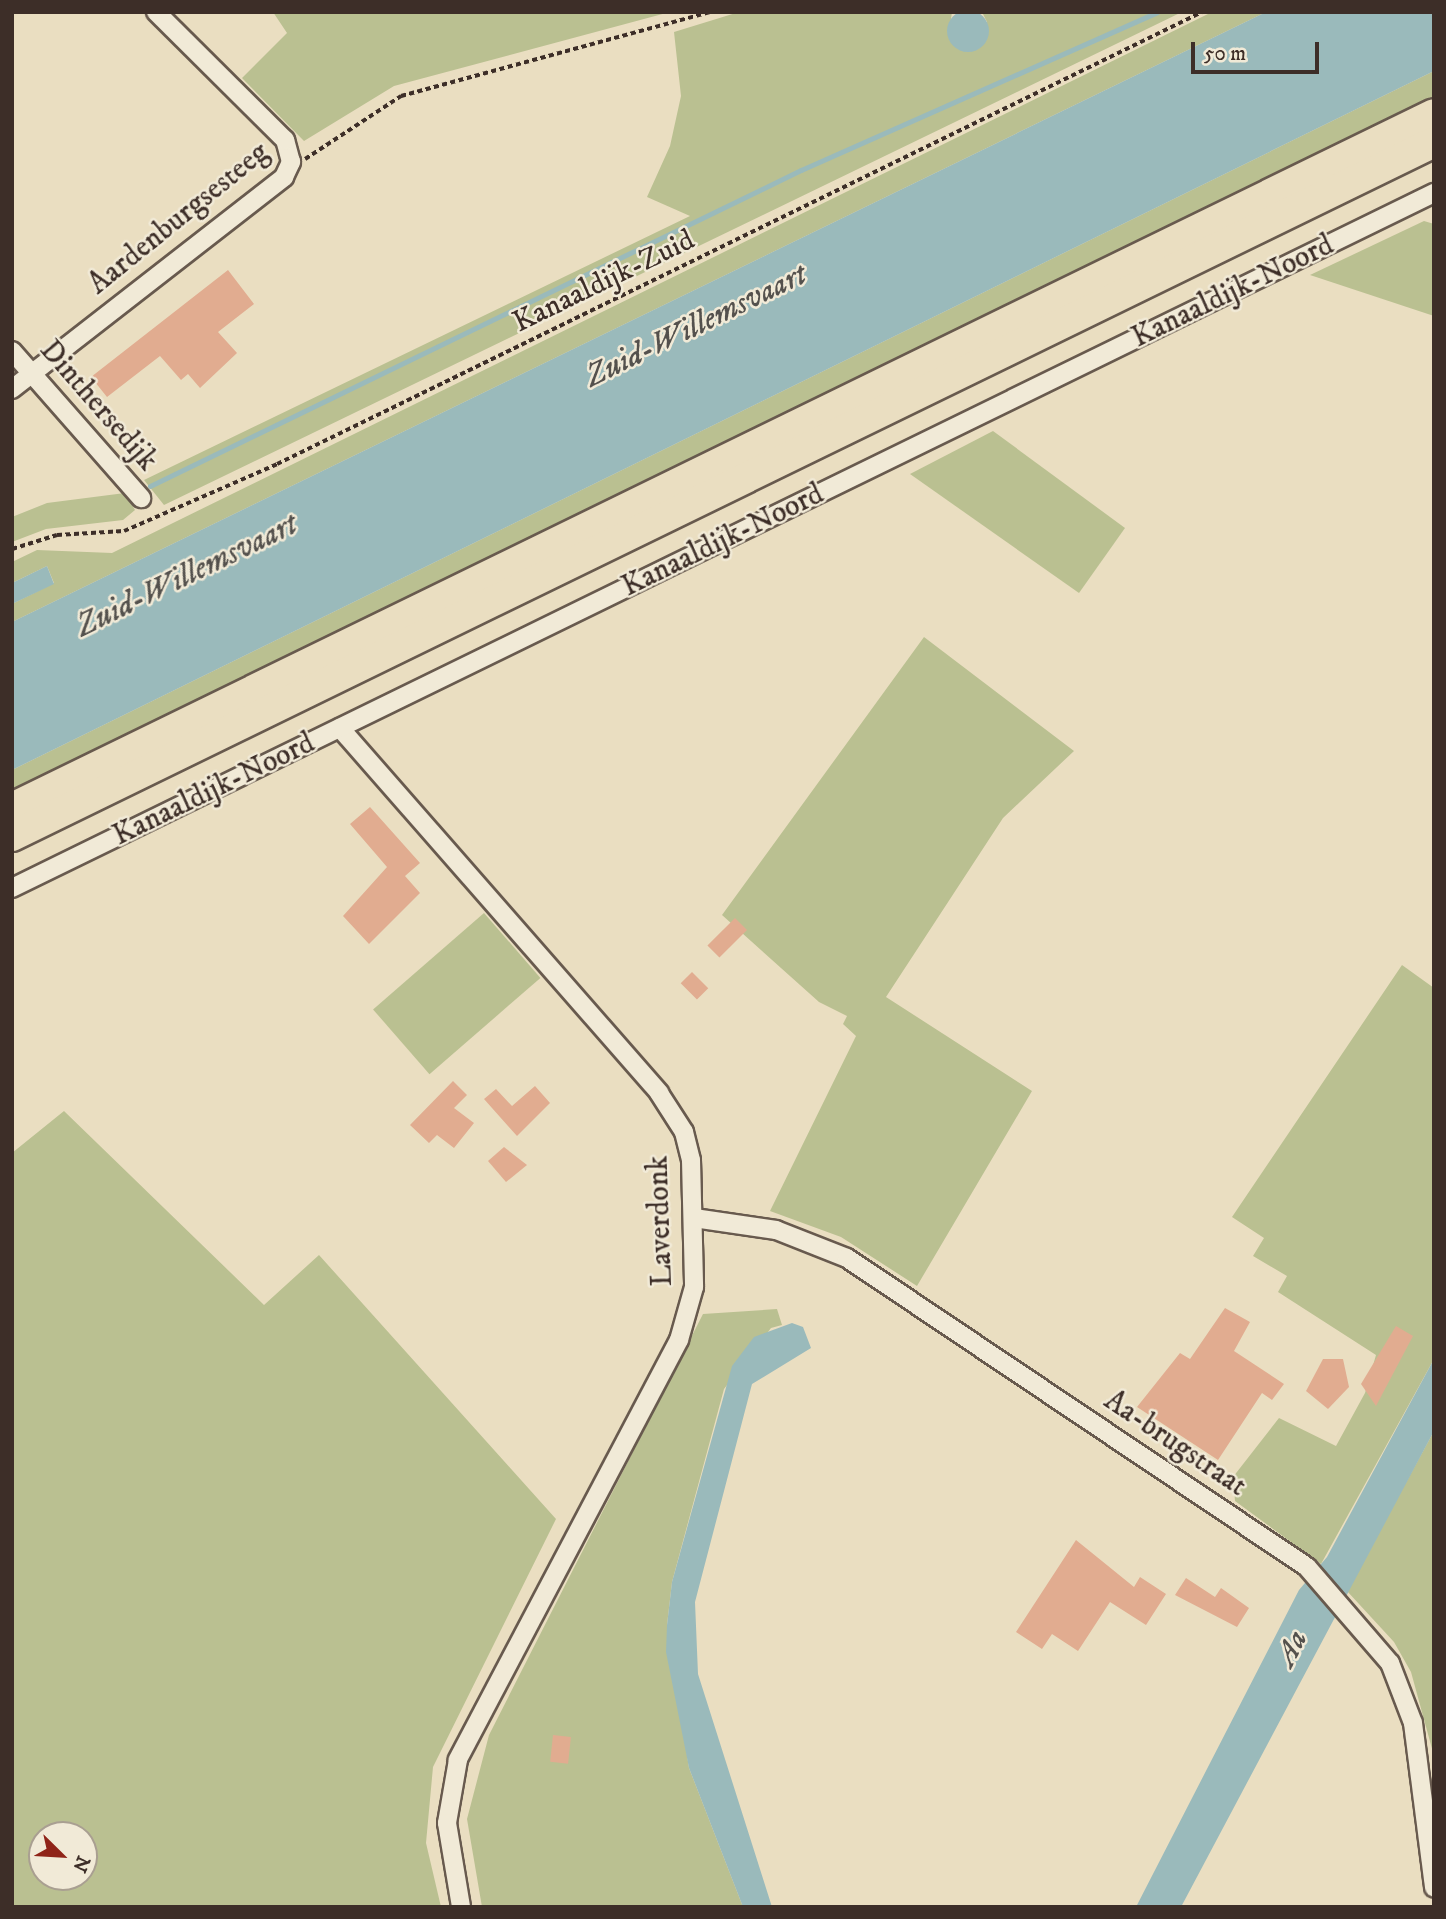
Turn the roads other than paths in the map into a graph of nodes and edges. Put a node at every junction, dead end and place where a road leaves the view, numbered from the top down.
1 (156, 12) edge
2 (1434, 114) edge
3 (1434, 142) edge
4 (1434, 193) edge
5 (12, 351) edge
6 (32, 373) junction
7 (12, 389) edge
8 (141, 498) dead end
9 (340, 728) junction
10 (12, 808) edge
11 (12, 836) edge
12 (12, 888) edge
13 (694, 1218) junction
14 (1434, 1888) edge
15 (461, 1907) edge

1 - 6 street, Aardenburgsesteeg
2 - 10 highway
3 - 11 highway, Kanaaldijk-Noord
4 - 9 street, Kanaaldijk-Noord
5 - 6 street, Dinthersedijk
6 - 7 street, Aardenburgsesteeg
6 - 8 street, Dinthersedijk
9 - 12 street, Kanaaldijk-Noord
9 - 13 street, Laverdonk
13 - 14 street, Aa-brugstraat
13 - 15 street, Laverdonk

